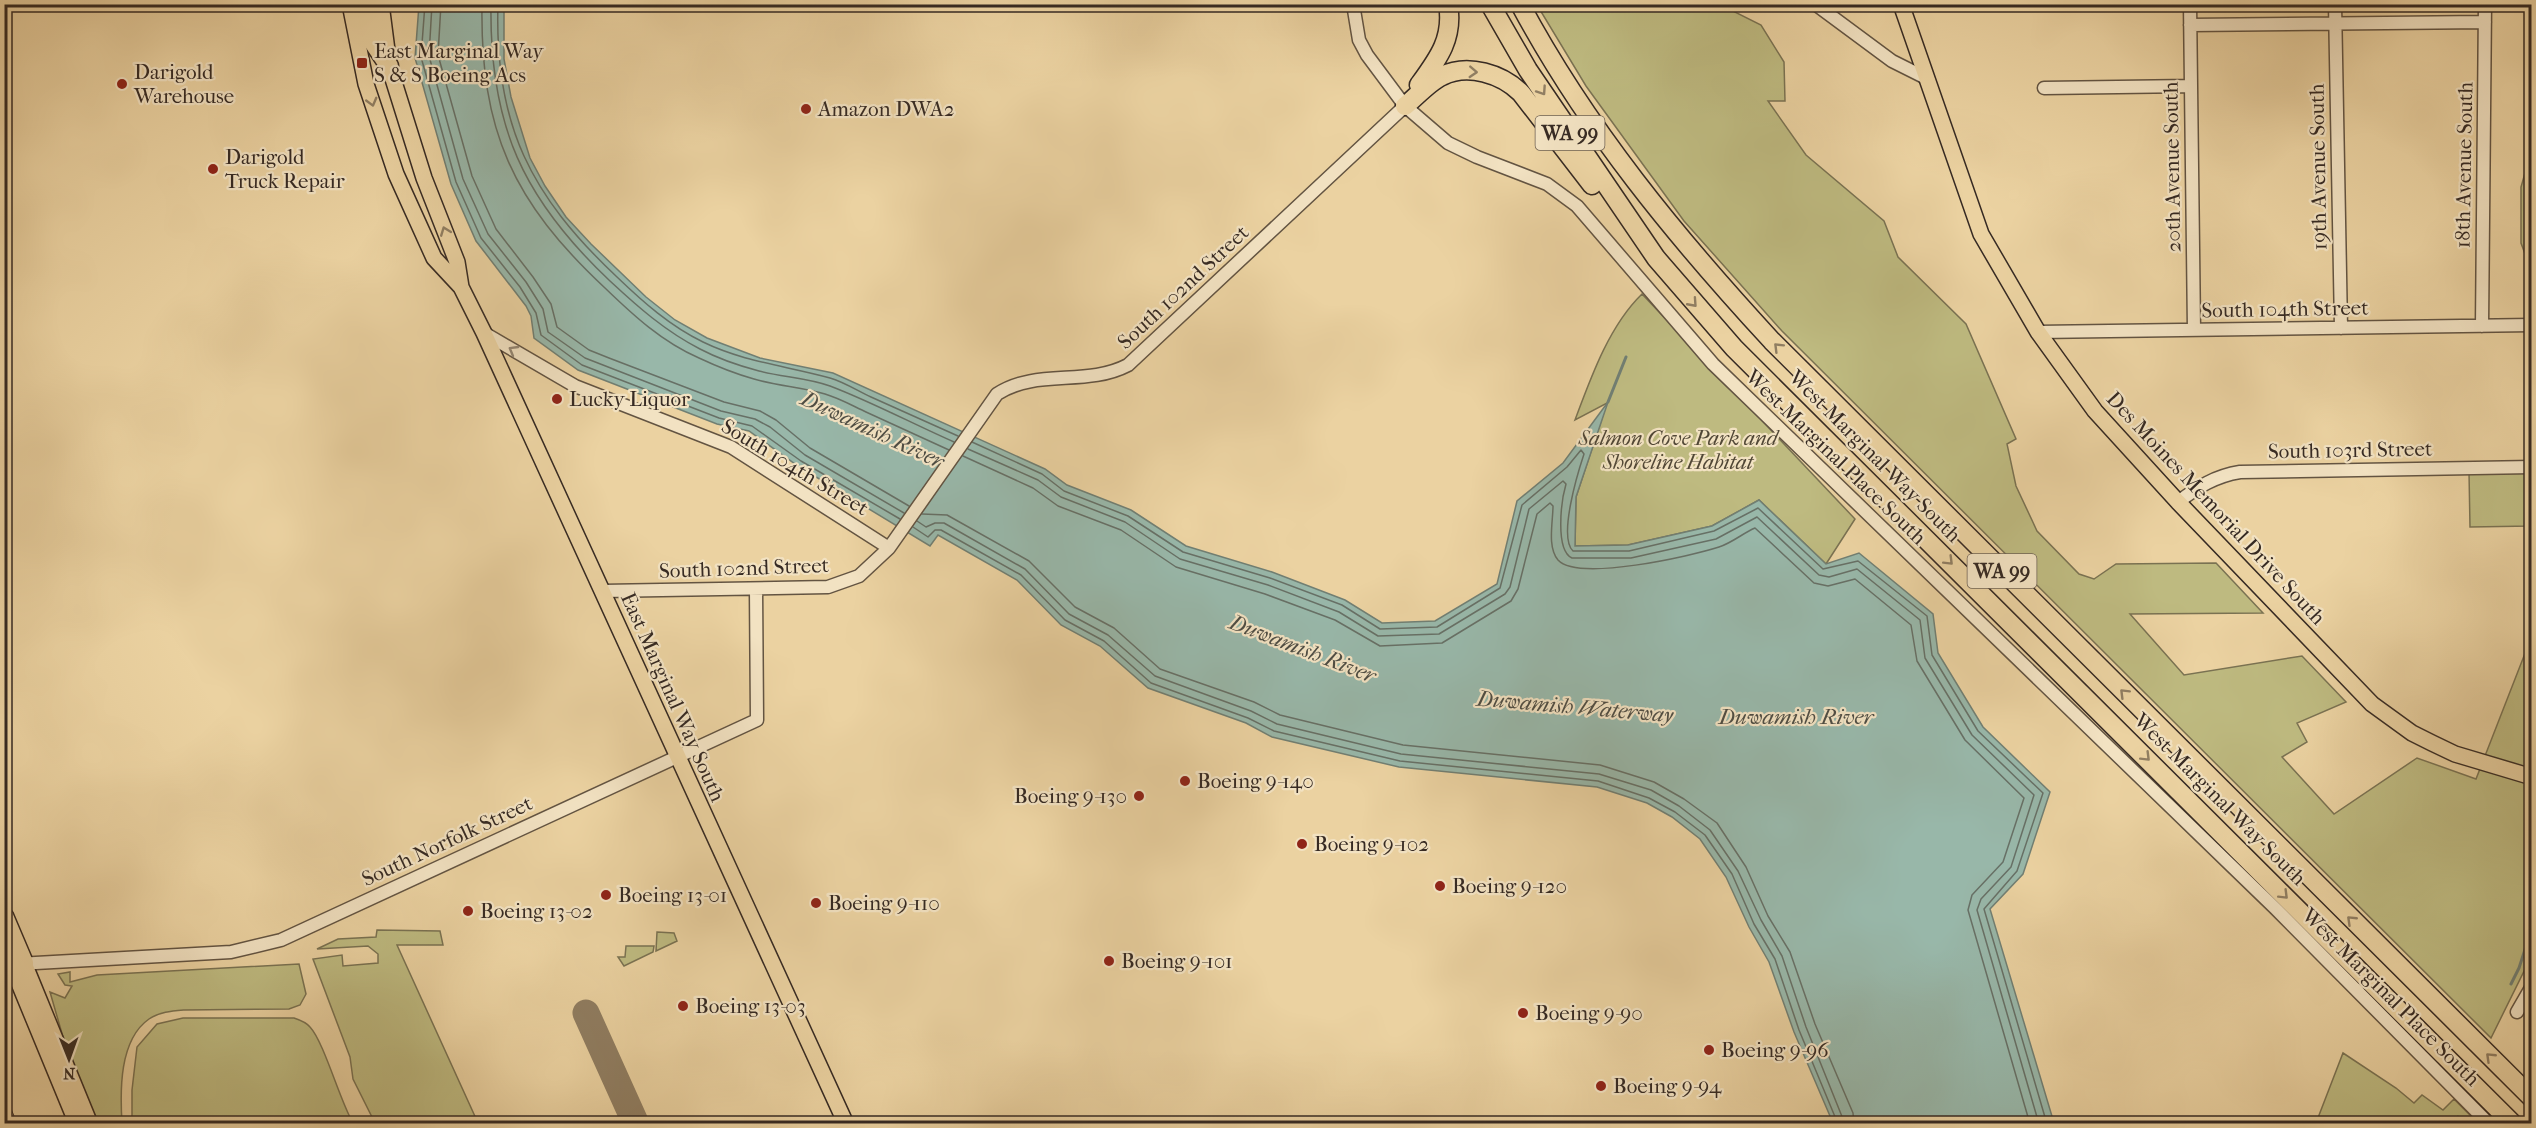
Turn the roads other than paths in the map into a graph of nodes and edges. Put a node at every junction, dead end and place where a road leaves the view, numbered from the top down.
1 (350, 4) edge
2 (365, 4) edge
3 (381, 4) edge
4 (1353, 4) edge
5 (1448, 4) edge
6 (1490, 4) edge
7 (1520, 4) edge
8 (1815, 4) edge
9 (1900, 4) edge
10 (2190, 4) edge
11 (2335, 4) edge
12 (2485, 4) edge
13 (2485, 22) junction
14 (2335, 24) junction
15 (2190, 25) junction
16 (389, 66) junction
17 (1924, 77) junction
18 (2191, 86) junction
19 (2044, 88) dead end
20 (1404, 106) junction
21 (1656, 258) junction
22 (461, 287) junction
23 (2532, 325) edge
24 (2482, 326) junction
25 (2341, 328) junction
26 (2194, 330) junction
27 (2038, 332) junction
28 (484, 333) junction
29 (2532, 467) edge
30 (2178, 502) junction
31 (889, 548) junction
32 (756, 588) junction
33 (603, 591) junction
34 (677, 755) junction
35 (2532, 777) edge
36 (4, 916) edge
37 (13, 958) edge
38 (2532, 986) edge
39 (2517, 1012) dead end
40 (2532, 1098) edge
41 (77, 1124) edge
42 (90, 1124) edge
43 (846, 1124) edge
44 (2489, 1124) edge
45 (2513, 1124) edge

1 -> 22 main road, East Marginal Way South
2 - 16 highway
3 - 16 main road, East Marginal Way South
4 - 20 street, West Marginal Place South
5 - 20 highway
6 -> 21 highway, West Marginal Way South / WA 99
40 -> 7 highway, West Marginal Way South / WA 99
8 - 17 street
9 - 17 main road, Des Moines Memorial Drive South
10 - 15 street, 20th Avenue South
11 - 14 street, 19th Avenue South
12 - 13 street, 18th Avenue South
13 - 14 street
13 - 24 street, 18th Avenue South
14 - 15 street
14 - 25 street, 19th Avenue South
15 - 18 street, 20th Avenue South
22 -> 16 main road, East Marginal Way South
17 - 27 main road, Des Moines Memorial Drive South
18 - 19 street
18 - 26 street, 20th Avenue South
20 -> 21 highway
20 - 31 street, South 102nd Street
20 - 44 street, West Marginal Place South
21 -> 45 highway, West Marginal Way South / WA 99
22 - 28 main road, East Marginal Way South
23 - 24 street, South 104th Street
24 - 25 street, South 104th Street
25 - 26 street, South 104th Street
26 - 27 street, South 104th Street
27 - 30 main road, Des Moines Memorial Drive South
31 -> 28 street, South 104th Street
28 - 33 main road, East Marginal Way South
29 - 30 street, South 103rd Street
30 - 35 main road, Des Moines Memorial Drive South
31 - 32 street, South 102nd Street
32 - 33 street, South 102nd Street
32 - 34 street, South Norfolk Street
33 - 34 main road, East Marginal Way South
34 - 37 street, South Norfolk Street
34 - 43 main road, East Marginal Way South
36 - 37 highway
37 - 41 main road
37 - 42 main road
38 - 39 street

